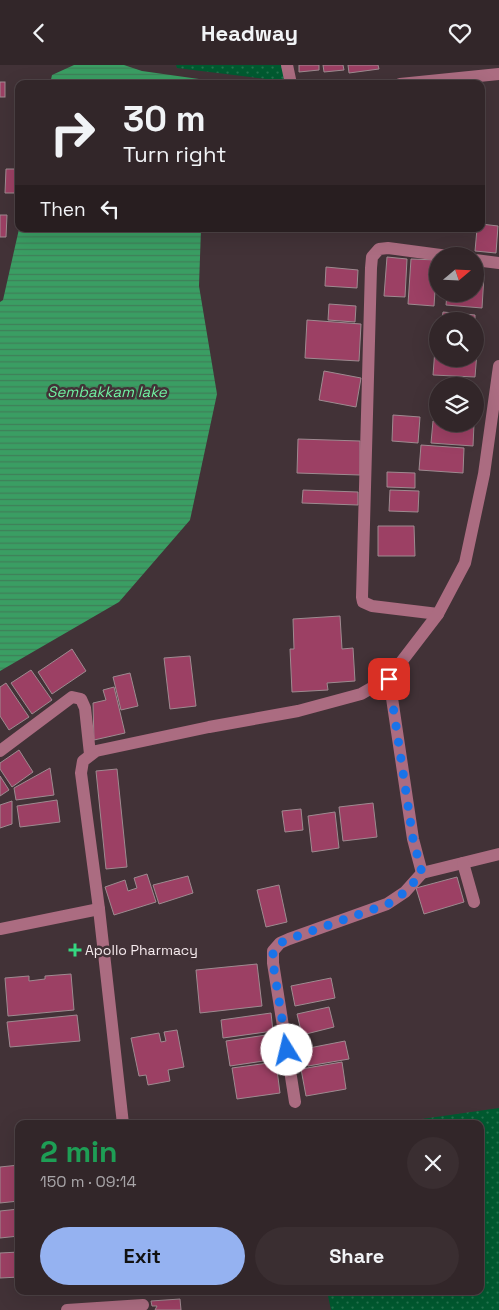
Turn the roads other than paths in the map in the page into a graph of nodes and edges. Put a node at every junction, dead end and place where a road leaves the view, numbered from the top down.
1 (288, 65) edge
2 (499, 74) edge
3 (290, 80) edge
4 (440, 80) edge
5 (429, 253) edge
6 (484, 261) edge
7 (499, 263) edge
8 (499, 366) edge
9 (496, 408) edge
10 (438, 614) junction
11 (389, 679) junction
12 (0, 751) edge
13 (90, 754) junction
14 (499, 854) edge
15 (463, 863) junction
16 (422, 873) junction
17 (474, 901) dead end
18 (99, 909) junction
19 (0, 929) edge
20 (295, 1102) dead end
21 (123, 1120) edge
22 (143, 1307) edge
23 (67, 1310) edge

1 - 3 street
2 - 4 street
5 - 10 street
6 - 7 street
8 - 9 street
9 - 10 street
10 - 11 street
11 - 13 street
11 - 16 street
12 - 13 street
13 - 18 street
14 - 15 street
15 - 16 street
15 - 17 street
16 - 20 street
18 - 19 street
18 - 21 street
22 - 23 street

